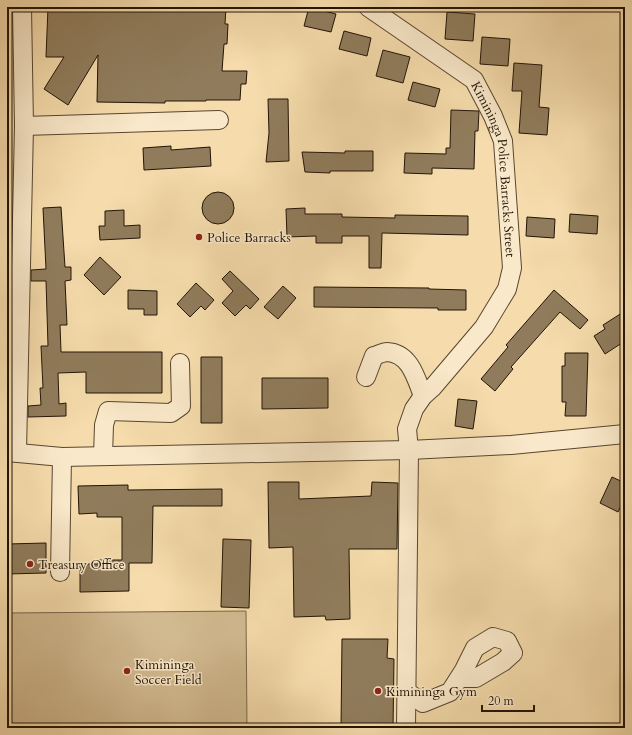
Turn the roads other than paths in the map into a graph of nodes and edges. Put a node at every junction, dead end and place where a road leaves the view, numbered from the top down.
1 (22, 7) edge
2 (368, 7) edge
3 (219, 120) dead end
4 (24, 126) junction
5 (180, 363) dead end
6 (366, 377) dead end
7 (423, 396) junction
8 (625, 434) edge
9 (409, 450) junction
10 (12, 452) edge
11 (103, 456) junction
12 (62, 457) junction
13 (60, 572) dead end
14 (459, 678) dead end
15 (407, 692) junction
16 (406, 728) edge

1 - 4 street
2 - 7 street, Kimininga Police Barracks Street
3 - 4 street
4 - 10 street
5 - 11 street
6 - 7 street
7 - 9 street, Kimininga Police Barracks Street
8 - 9 street
9 - 11 street
9 - 15 street, Kimininga Police Barracks Street
10 - 12 street
11 - 12 street
12 - 13 street
14 - 15 street
15 - 16 street, Kimininga Police Barracks Street

